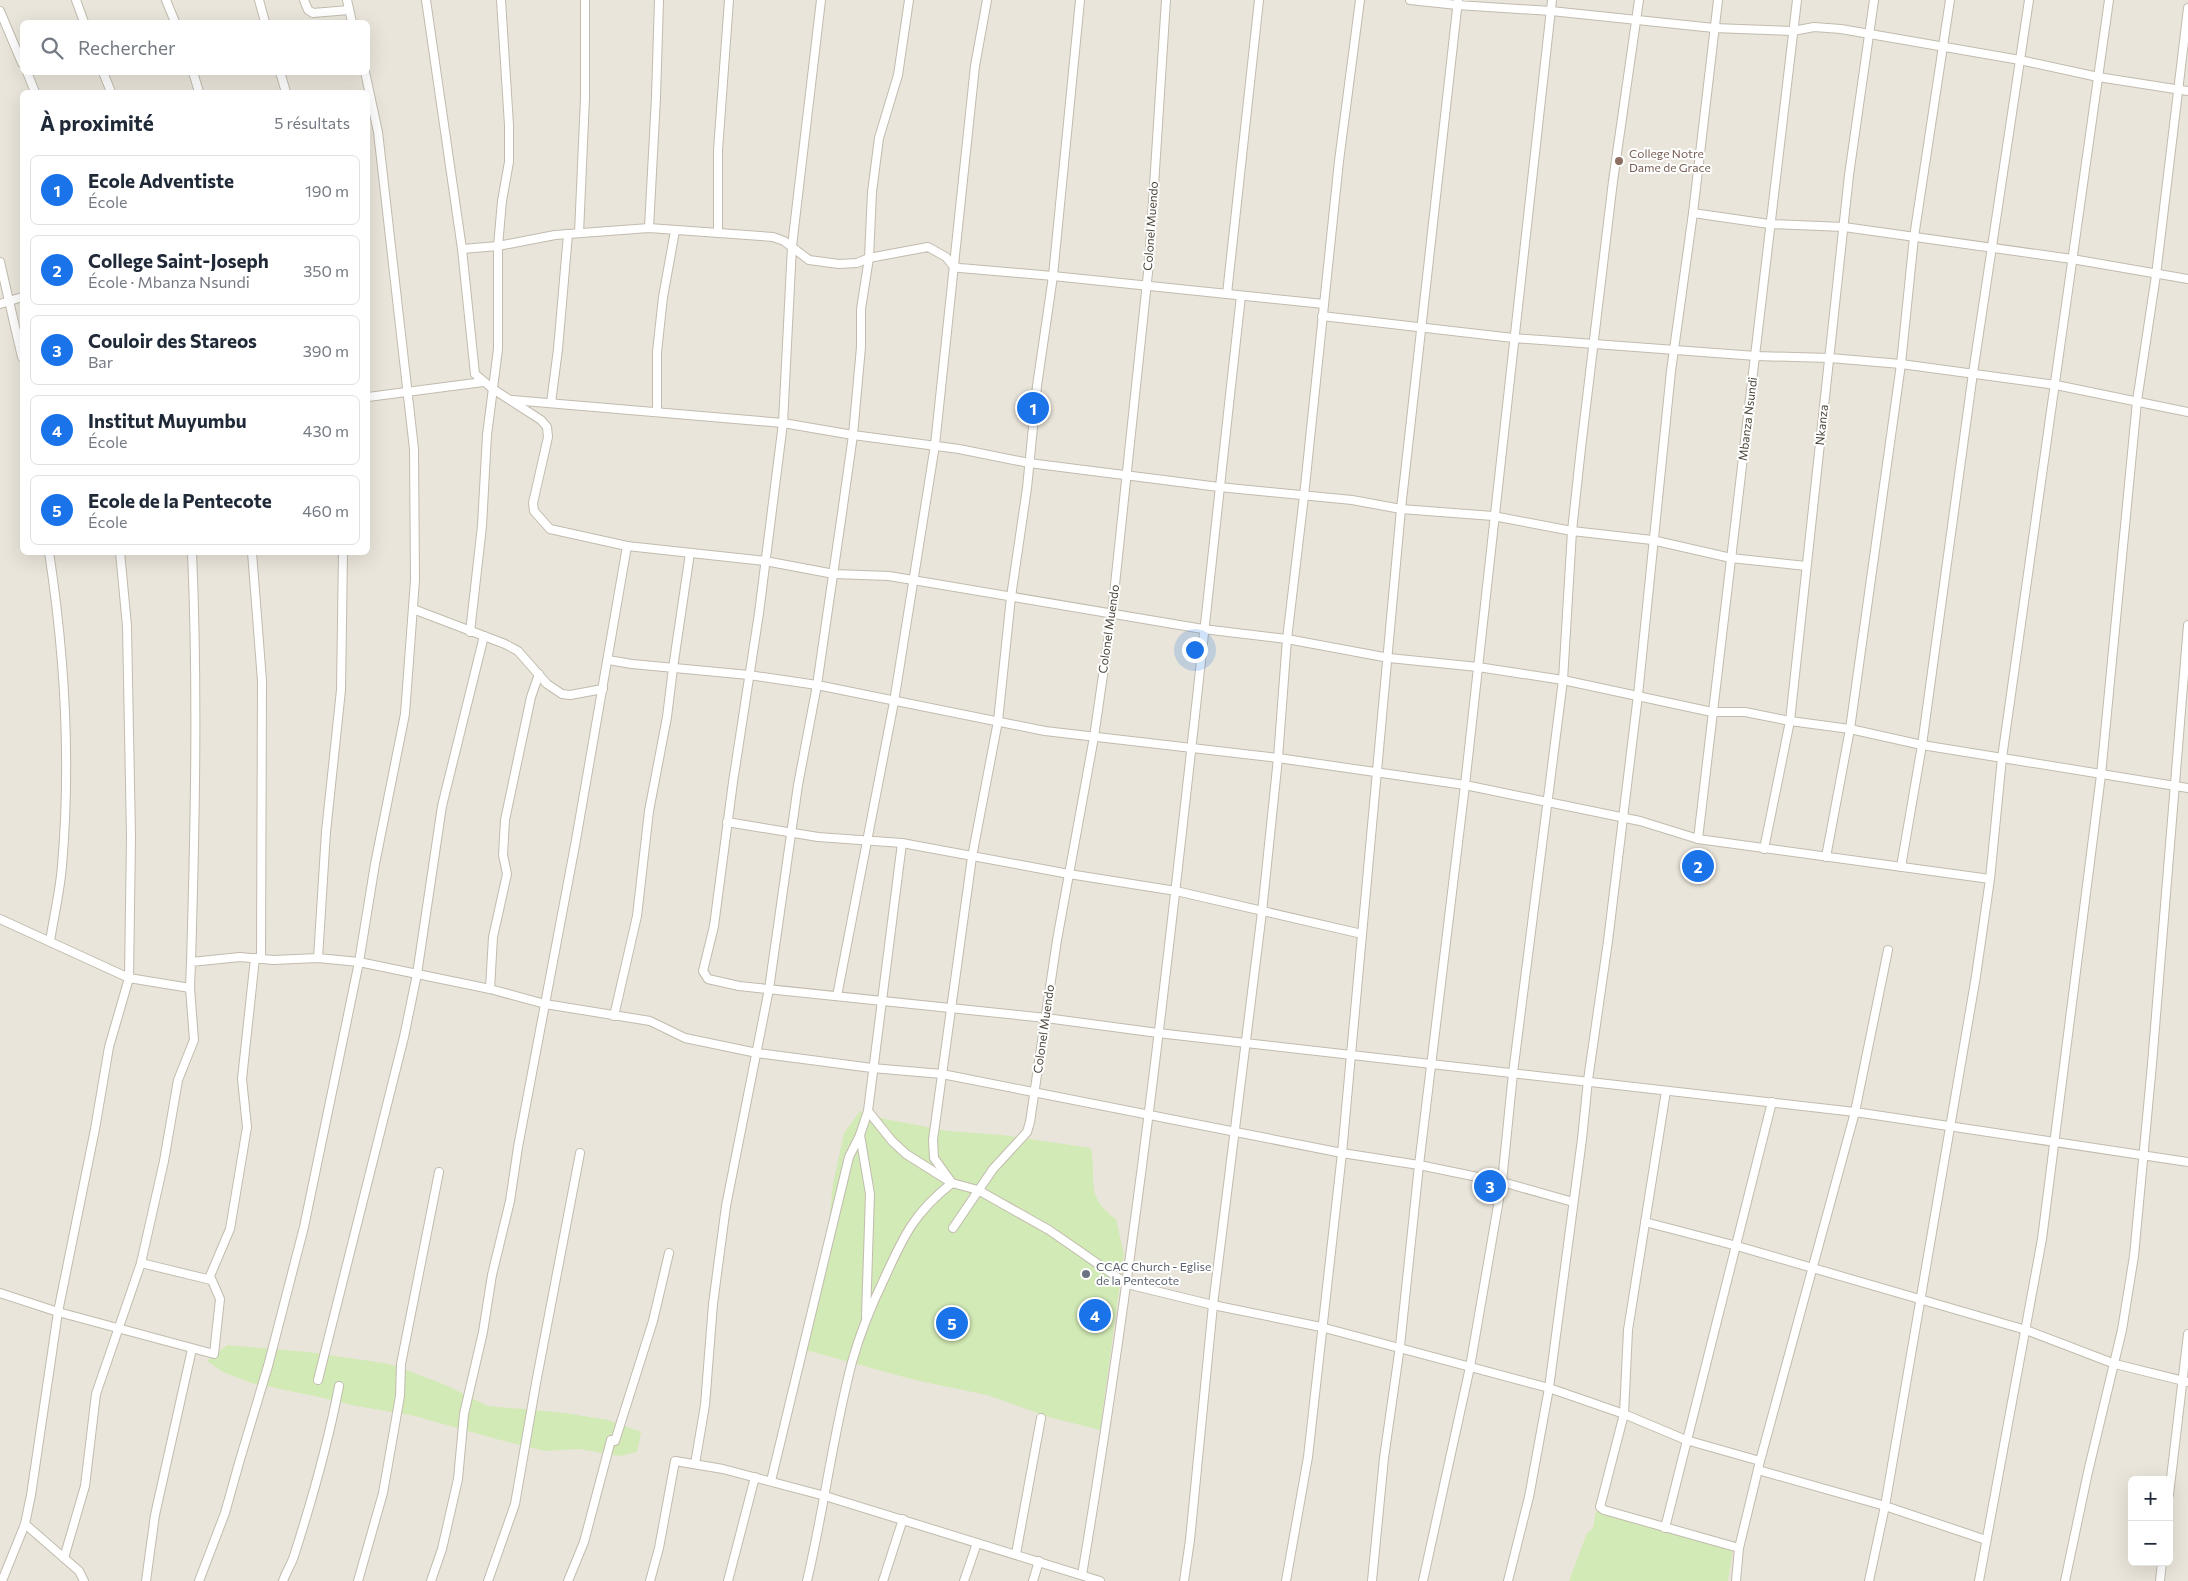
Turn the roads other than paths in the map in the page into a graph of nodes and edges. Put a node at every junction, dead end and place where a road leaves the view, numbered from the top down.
1 (76, 0) edge
2 (166, 0) edge
3 (259, 0) edge
4 (304, 0) edge
5 (347, 0) edge
6 (426, 0) edge
7 (501, 0) edge
8 (586, 0) edge
9 (659, 0) edge
10 (730, 0) edge
11 (821, 0) edge
12 (909, 0) edge
13 (987, 0) edge
14 (1080, 0) edge
15 (1166, 0) edge
16 (1259, 0) edge
17 (1360, 0) edge
18 (1410, 0) edge
19 (1552, 0) edge
20 (1639, 0) edge
21 (1718, 0) edge
22 (1797, 0) edge
23 (1874, 0) edge
24 (1950, 0) edge
25 (2029, 0) edge
26 (2109, 0) edge
27 (1458, 3) edge
28 (2188, 8) edge
29 (349, 10) junction
30 (1551, 10) junction
31 (0, 11) edge
32 (83, 20) edge
33 (174, 20) edge
34 (265, 20) edge
35 (352, 20) edge
36 (1636, 20) junction
37 (1714, 28) junction
38 (1793, 31) junction
39 (1870, 34) junction
40 (1944, 46) junction
41 (20, 58) edge
42 (2020, 60) junction
43 (27, 75) edge
44 (104, 75) edge
45 (194, 75) edge
46 (281, 75) edge
47 (366, 75) edge
48 (2098, 77) junction
49 (2177, 89) junction
50 (34, 90) edge
51 (110, 90) edge
52 (198, 90) edge
53 (285, 90) edge
54 (369, 90) edge
55 (2188, 91) edge
56 (370, 95) edge
57 (1693, 213) junction
58 (1769, 224) junction
59 (1844, 227) junction
60 (649, 228) junction
61 (675, 231) junction
62 (579, 233) junction
63 (718, 233) junction
64 (568, 234) junction
65 (1914, 237) junction
66 (498, 246) junction
67 (792, 246) junction
68 (462, 248) junction
69 (1992, 249) junction
70 (869, 258) junction
71 (2072, 259) junction
72 (0, 262) edge
73 (954, 267) junction
74 (2156, 275) junction
75 (1053, 276) junction
76 (2188, 279) edge
77 (1147, 286) junction
78 (1227, 294) junction
79 (1241, 296) junction
80 (20, 297) edge
81 (10, 300) junction
82 (0, 304) edge
83 (1324, 304) junction
84 (1322, 316) junction
85 (1421, 328) junction
86 (1513, 338) junction
87 (1594, 344) junction
88 (20, 348) edge
89 (1674, 350) junction
90 (1756, 356) junction
91 (1830, 358) junction
92 (1901, 364) junction
93 (1973, 373) junction
94 (483, 382) junction
95 (2056, 385) junction
96 (493, 389) junction
97 (407, 390) junction
98 (370, 396) edge
99 (510, 400) junction
100 (2137, 401) junction
101 (551, 404) junction
102 (657, 412) junction
103 (2188, 412) edge
104 (783, 423) junction
105 (853, 435) junction
106 (935, 445) junction
107 (1029, 463) junction
108 (1128, 476) junction
109 (1219, 487) junction
110 (1304, 496) junction
111 (1401, 509) junction
112 (1493, 516) junction
113 (1572, 531) junction
114 (1652, 540) junction
115 (627, 546) junction
116 (690, 553) junction
117 (50, 555) edge
118 (120, 555) edge
119 (192, 555) edge
120 (252, 555) edge
121 (343, 555) edge
122 (1731, 558) junction
123 (765, 561) junction
124 (1806, 566) junction
125 (834, 574) junction
126 (913, 579) junction
127 (1011, 597) junction
128 (413, 610) junction
129 (1112, 613) junction
130 (2188, 625) edge
131 (1203, 629) junction
132 (470, 632) junction
133 (484, 636) junction
134 (1287, 639) junction
135 (1388, 658) junction
136 (608, 660) junction
137 (1478, 667) junction
138 (672, 668) junction
139 (539, 674) junction
140 (749, 675) junction
141 (1563, 680) junction
142 (817, 685) junction
143 (603, 689) junction
144 (1638, 695) junction
145 (894, 702) junction
146 (1712, 712) junction
147 (998, 721) junction
148 (1790, 721) junction
149 (1850, 729) junction
150 (1094, 738) junction
151 (1922, 745) junction
152 (1192, 748) junction
153 (1278, 758) junction
154 (2002, 758) junction
155 (1378, 773) junction
156 (2101, 775) junction
157 (1464, 785) junction
158 (2174, 786) junction
159 (2188, 788) edge
160 (1547, 800) junction
161 (1622, 819) junction
162 (727, 822) junction
163 (791, 833) junction
164 (1698, 838) junction
165 (866, 840) junction
166 (902, 843) junction
167 (1764, 849) junction
168 (972, 857) junction
169 (1826, 857) junction
170 (1901, 868) junction
171 (1069, 874) junction
172 (1990, 879) junction
173 (1176, 891) junction
174 (1262, 912) junction
175 (0, 919) edge
176 (1362, 934) junction
177 (50, 941) junction
178 (1888, 950) dead end
179 (258, 958) junction
180 (318, 958) junction
181 (191, 962) junction
182 (359, 962) junction
183 (417, 974) junction
184 (129, 978) junction
185 (190, 988) junction
186 (490, 989) junction
187 (769, 989) junction
188 (837, 996) junction
189 (881, 1001) junction
190 (546, 1004) junction
191 (950, 1008) junction
192 (614, 1016) junction
193 (1046, 1018) junction
194 (1158, 1033) junction
195 (1247, 1042) junction
196 (757, 1053) junction
197 (1351, 1055) junction
198 (1431, 1063) junction
199 (872, 1068) junction
200 (1513, 1073) junction
201 (942, 1074) junction
202 (1588, 1080) junction
203 (1035, 1092) junction
204 (1666, 1092) junction
205 (1772, 1102) junction
206 (868, 1111) junction
207 (1855, 1112) junction
208 (1149, 1114) junction
209 (1949, 1126) junction
210 (1236, 1131) junction
211 (860, 1135) junction
212 (2054, 1142) junction
213 (580, 1153) dead end
214 (1342, 1153) junction
215 (2144, 1155) junction
216 (2188, 1162) edge
217 (1419, 1165) junction
218 (439, 1172) dead end
219 (952, 1182) junction
220 (1502, 1182) junction
221 (978, 1190) junction
222 (1573, 1202) junction
223 (1645, 1222) junction
224 (953, 1228) dead end
225 (1737, 1246) junction
226 (669, 1253) dead end
227 (141, 1263) junction
228 (1812, 1269) junction
229 (211, 1280) junction
230 (1127, 1284) junction
231 (0, 1293) edge
232 (1921, 1300) junction
233 (1213, 1305) junction
234 (58, 1312) junction
235 (865, 1325) junction
236 (1321, 1327) junction
237 (120, 1328) junction
238 (2026, 1330) junction
239 (2188, 1334) edge
240 (1400, 1346) junction
241 (192, 1349) junction
242 (2115, 1364) junction
243 (1470, 1367) junction
244 (318, 1380) dead end
245 (2185, 1381) edge
246 (339, 1386) dead end
247 (1549, 1388) junction
248 (1624, 1414) junction
249 (1041, 1418) dead end
250 (1686, 1440) junction
251 (1760, 1461) junction
252 (695, 1464) junction
253 (1758, 1470) junction
254 (2172, 1476) edge
255 (755, 1477) junction
256 (771, 1481) junction
257 (825, 1496) junction
258 (1885, 1506) junction
259 (903, 1519) junction
260 (25, 1524) junction
261 (1665, 1528) junction
262 (1986, 1540) junction
263 (977, 1542) junction
264 (1739, 1548) junction
265 (1016, 1554) junction
266 (64, 1558) junction
267 (1039, 1561) junction
268 (2162, 1566) edge
269 (1082, 1575) junction
270 (2, 1581) edge
271 (84, 1581) edge
272 (146, 1581) edge
273 (199, 1581) edge
274 (283, 1581) edge
275 (358, 1581) edge
276 (431, 1581) edge
277 (488, 1581) edge
278 (568, 1581) edge
279 (650, 1581) edge
280 (728, 1581) edge
281 (807, 1581) edge
282 (883, 1581) edge
283 (964, 1581) edge
284 (1033, 1581) edge
285 (1100, 1581) edge
286 (1184, 1581) edge
287 (1286, 1581) edge
288 (1372, 1581) edge
289 (1423, 1581) edge
290 (1508, 1581) edge
291 (1736, 1581) edge
292 (1869, 1581) edge
293 (1979, 1581) edge
294 (2066, 1581) edge
295 (2160, 1581) edge

1 - 32 street
2 - 33 street
3 - 34 street
4 - 29 street
5 - 29 street
6 - 68 street
7 - 66 street
8 - 62 street
9 - 60 street
10 - 63 street
11 - 67 street
12 - 70 street
13 - 73 street
14 - 75 street
15 - 77 street, Colonel Muendo
16 - 78 street
17 - 83 street
18 - 27 street
19 - 30 street
20 - 36 street
21 - 37 street
22 - 38 street, Mbanza Nsundi
23 - 39 street, Nkanza
24 - 40 street
25 - 42 street
26 - 48 street
27 - 30 street
27 - 85 street
28 - 49 street
29 - 35 street
30 - 36 street
30 - 86 street
31 - 41 street
36 - 37 street
36 - 87 street
37 - 38 street
37 - 57 street
38 - 39 street
38 - 58 street, Mbanza Nsundi
39 - 40 street
39 - 59 street, Nkanza
40 - 42 street
40 - 65 street
42 - 48 street
42 - 69 street
43 - 50 street
44 - 51 street
45 - 52 street
46 - 53 street
47 - 54 street
48 - 49 street
48 - 71 street
49 - 55 street
49 - 74 street
56 - 97 street
57 - 58 street
57 - 89 street
58 - 59 street
58 - 90 street, Mbanza Nsundi
59 - 65 street
59 - 91 street, Nkanza
60 - 61 street
60 - 62 street
61 - 63 street
61 - 102 street
62 - 64 street
63 - 67 street
64 - 66 street
64 - 101 street
65 - 69 street
65 - 92 street
66 - 68 street
66 - 96 street
67 - 70 street
67 - 104 street
68 - 94 street
69 - 71 street
69 - 93 street
70 - 73 street
70 - 105 street
71 - 74 street
71 - 95 street
72 - 81 street
73 - 75 street
73 - 106 street
74 - 76 street
74 - 100 street
75 - 77 street
75 - 107 street
77 - 78 street
77 - 108 street, Colonel Muendo
78 - 79 street
79 - 83 street
79 - 109 street
80 - 81 street
81 - 82 street
81 - 88 street
83 - 84 street
84 - 85 street
84 - 110 street
85 - 86 street
85 - 111 street
86 - 87 street
86 - 112 street
87 - 89 street
87 - 113 street
89 - 90 street
89 - 114 street
90 - 91 street
90 - 122 street, Mbanza Nsundi
91 - 92 street
91 - 124 street, Nkanza
92 - 93 street
92 - 149 street
93 - 95 street
93 - 151 street
94 - 96 street
94 - 97 street
95 - 100 street
95 - 154 street
96 - 99 street
96 - 132 street
97 - 98 street
97 - 128 street
99 - 101 street
99 - 115 street
100 - 103 street
100 - 156 street
101 - 102 street
102 - 104 street
104 - 105 street
104 - 123 street
105 - 106 street
105 - 125 street
106 - 107 street
106 - 126 street
107 - 108 street
107 - 127 street
108 - 109 street
108 - 129 street, Colonel Muendo
109 - 110 street
109 - 131 street
110 - 111 street
110 - 134 street
111 - 112 street
111 - 135 street
112 - 113 street
112 - 137 street
113 - 114 street
113 - 141 street
114 - 122 street
114 - 144 street
115 - 116 street
115 - 136 street
116 - 123 street
116 - 138 street
117 - 177 street
118 - 184 street
119 - 181 street
120 - 179 street
121 - 180 street
122 - 124 street
122 - 146 street, Mbanza Nsundi
123 - 125 street
123 - 140 street
124 - 148 street, Nkanza
125 - 126 street
125 - 142 street
126 - 127 street
126 - 145 street
127 - 129 street
127 - 147 street
128 - 132 street
128 - 182 street
129 - 131 street
129 - 150 street, Colonel Muendo
130 - 158 street
131 - 134 street
131 - 152 street
132 - 133 street
133 - 139 street
133 - 183 street
134 - 135 street
134 - 153 street
135 - 137 street
135 - 155 street
136 - 138 street
136 - 143 street
137 - 141 street
137 - 157 street
138 - 140 street
138 - 192 street
139 - 143 street
139 - 186 street
140 - 142 street
140 - 162 street
141 - 144 street
141 - 160 street
142 - 145 street
142 - 163 street
143 - 190 street
144 - 146 street
144 - 161 street
145 - 147 street
145 - 165 street
146 - 148 street
146 - 164 street, Mbanza Nsundi
147 - 150 street
147 - 168 street
148 - 149 street
148 - 167 street, Nkanza
149 - 151 street
149 - 169 street
150 - 152 street
150 - 171 street, Colonel Muendo
151 - 154 street
151 - 170 street
152 - 153 street
152 - 173 street
153 - 155 street
153 - 174 street
154 - 156 street
154 - 172 street
155 - 157 street
155 - 176 street
156 - 158 street
156 - 212 street
157 - 160 street
157 - 198 street
158 - 159 street
158 - 215 street
160 - 161 street
160 - 200 street
161 - 164 street
161 - 202 street
162 - 163 street
162 - 187 street
163 - 165 street
163 - 187 street
164 - 167 street
165 - 166 street
165 - 188 street
166 - 168 street
166 - 189 street
167 - 169 street
168 - 171 street
168 - 191 street
169 - 170 street
170 - 172 street
171 - 173 street
171 - 193 street, Colonel Muendo
172 - 209 street
173 - 174 street
173 - 194 street
174 - 176 street
174 - 195 street
175 - 177 street
176 - 197 street
177 - 184 street
178 - 207 street
179 - 180 street
179 - 181 street
179 - 229 street
180 - 182 street
181 - 185 street
182 - 183 street
182 - 273 street
183 - 186 street
183 - 244 street
184 - 185 street
184 - 234 street
185 - 227 street
186 - 190 street
187 - 188 street
187 - 196 street
188 - 189 street
189 - 191 street
189 - 199 street
190 - 192 street
190 - 276 street
191 - 193 street
191 - 201 street
192 - 196 street
193 - 194 street
193 - 203 street, Colonel Muendo
194 - 195 street
194 - 208 street
195 - 197 street
195 - 210 street
196 - 199 street
196 - 252 street
197 - 198 street
197 - 214 street
198 - 200 street
198 - 217 street
199 - 201 street
199 - 206 street
200 - 202 street
200 - 220 street
201 - 203 street
201 - 219 street
202 - 204 street
202 - 222 street
203 - 208 street
203 - 221 street, Colonel Muendo
204 - 205 street
204 - 223 street
205 - 207 street
205 - 225 street
206 - 211 street
206 - 219 street
207 - 209 street
207 - 228 street
208 - 210 street
208 - 230 street
209 - 212 street
209 - 232 street
210 - 214 street
210 - 233 street
211 - 235 street
211 - 256 street
212 - 215 street
212 - 238 street
213 - 277 street
214 - 217 street
214 - 236 street
215 - 216 street
215 - 242 street
217 - 220 street
217 - 240 street
218 - 275 street
219 - 221 street
219 - 235 street
220 - 222 street
220 - 243 street
221 - 224 street, Colonel Muendo
221 - 230 street
222 - 247 street
223 - 225 street
223 - 248 street
225 - 228 street
225 - 250 street
226 - 278 street
227 - 229 street
227 - 237 street
228 - 232 street
228 - 251 street
229 - 241 street
230 - 233 street
230 - 269 street
231 - 234 street
232 - 238 street
232 - 258 street
233 - 236 street
233 - 286 street
234 - 237 street
234 - 260 street
235 - 257 street
236 - 240 street
236 - 287 street
237 - 241 street
237 - 266 street
238 - 242 street
238 - 262 street
239 - 245 street
240 - 243 street
240 - 288 street
241 - 272 street
242 - 245 street
242 - 294 street
243 - 247 street
243 - 289 street
245 - 254 street
246 - 274 street
247 - 248 street
247 - 290 street
248 - 250 street
248 - 261 street
249 - 265 street
250 - 251 street
250 - 261 street
251 - 253 street
252 - 255 street
252 - 279 street
253 - 258 street
253 - 264 street
255 - 256 street
255 - 280 street
256 - 257 street
257 - 259 street
257 - 281 street
258 - 262 street
258 - 292 street
259 - 263 street
259 - 282 street
260 - 266 street
260 - 270 street
261 - 264 street
262 - 293 street
263 - 265 street
263 - 283 street
264 - 291 street
265 - 267 street
266 - 271 street
267 - 269 street
267 - 284 street
268 - 295 street
269 - 285 street

